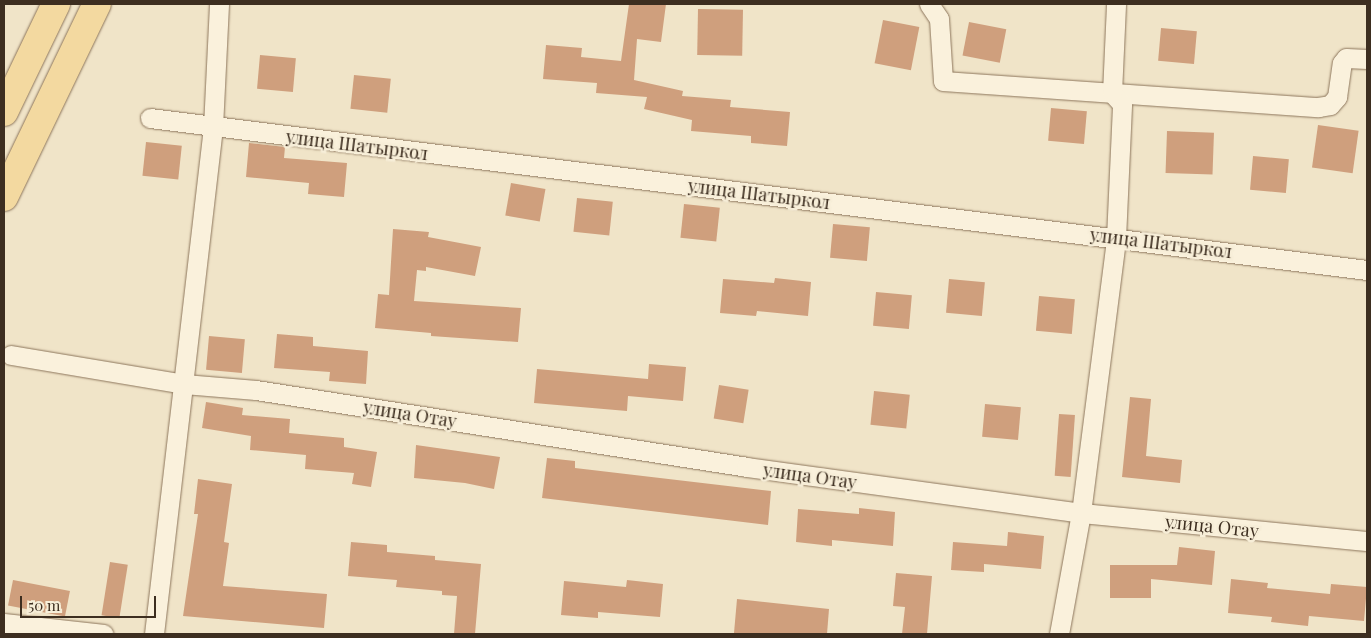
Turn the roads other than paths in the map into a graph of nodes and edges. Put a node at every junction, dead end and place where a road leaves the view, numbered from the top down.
1 (56, 4) edge
2 (97, 4) edge
3 (220, 4) edge
4 (929, 4) edge
5 (1116, 4) edge
6 (1367, 59) edge
7 (1112, 93) junction
8 (4, 112) edge
9 (150, 118) dead end
10 (213, 127) junction
11 (4, 197) edge
12 (1116, 238) junction
13 (1367, 270) edge
14 (11, 355) dead end
15 (184, 384) junction
16 (1081, 513) junction
17 (1367, 541) edge
18 (4, 623) edge
19 (103, 634) edge
20 (154, 634) edge
21 (1059, 634) edge

1 - 8 main road
2 - 11 main road
3 - 10 street
4 - 7 street
5 - 7 street
6 - 7 street
7 - 12 street
9 - 10 street, улица Шатыркол
10 - 12 street, улица Шатыркол
10 - 15 street
12 - 13 street, улица Шатыркол
12 - 16 street
14 - 15 street, улица Отау
15 - 16 street, улица Отау
15 - 20 street
16 - 17 street, улица Отау
16 - 21 street
18 - 19 street

